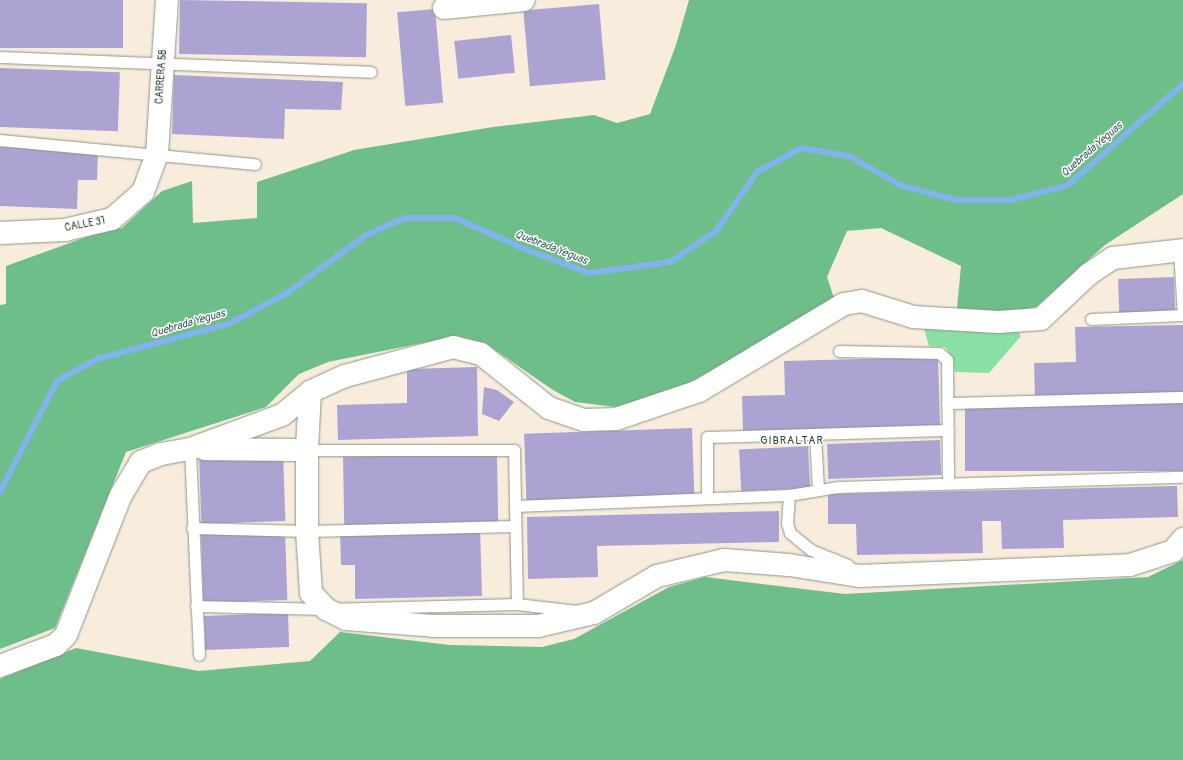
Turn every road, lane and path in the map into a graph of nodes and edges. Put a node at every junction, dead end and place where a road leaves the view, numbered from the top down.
1 (167, 0) edge
2 (524, 0) edge
3 (444, 8) dead end
4 (0, 57) edge
5 (162, 65) junction
6 (370, 72) dead end
7 (0, 140) edge
8 (157, 154) junction
9 (255, 164) dead end
10 (0, 233) edge
11 (1181, 250) edge
12 (1183, 315) edge
13 (1091, 319) dead end
14 (838, 351) dead end
15 (310, 392) junction
16 (1183, 397) edge
17 (947, 403) junction
18 (948, 430) junction
19 (815, 435) junction
20 (190, 448) junction
21 (307, 450) junction
22 (1183, 477) edge
23 (948, 483) junction
24 (818, 489) junction
25 (789, 495) junction
26 (707, 498) junction
27 (516, 506) junction
28 (515, 526) junction
29 (192, 528) junction
30 (307, 531) junction
31 (1183, 539) edge
32 (886, 574) junction
33 (517, 604) junction
34 (196, 606) junction
35 (326, 609) junction
36 (594, 613) junction
37 (198, 654) dead end
38 (0, 666) edge

1 - 5 street, CARRERA 58
2 - 3 street
4 - 5 lane
5 - 6 lane
5 - 8 street, CARRERA 58
7 - 8 lane
8 - 9 lane
8 - 10 street, CALLE 31
11 - 12 lane
11 - 15 street
12 - 13 lane
14 - 17 lane
15 - 20 street
15 - 21 street
16 - 17 lane
17 - 18 lane
18 - 19 lane
18 - 23 lane
19 - 24 lane
19 - 26 lane
20 - 21 street
20 - 29 lane
20 - 38 street
21 - 27 lane
21 - 30 street
22 - 23 lane
23 - 24 lane
24 - 25 lane
25 - 26 lane
25 - 32 lane
26 - 27 lane
27 - 28 lane
28 - 30 lane
28 - 33 lane
29 - 30 lane
29 - 34 lane
30 - 35 street
31 - 32 street
32 - 36 street
33 - 35 lane
33 - 36 lane
34 - 35 lane
34 - 37 lane
35 - 36 street

